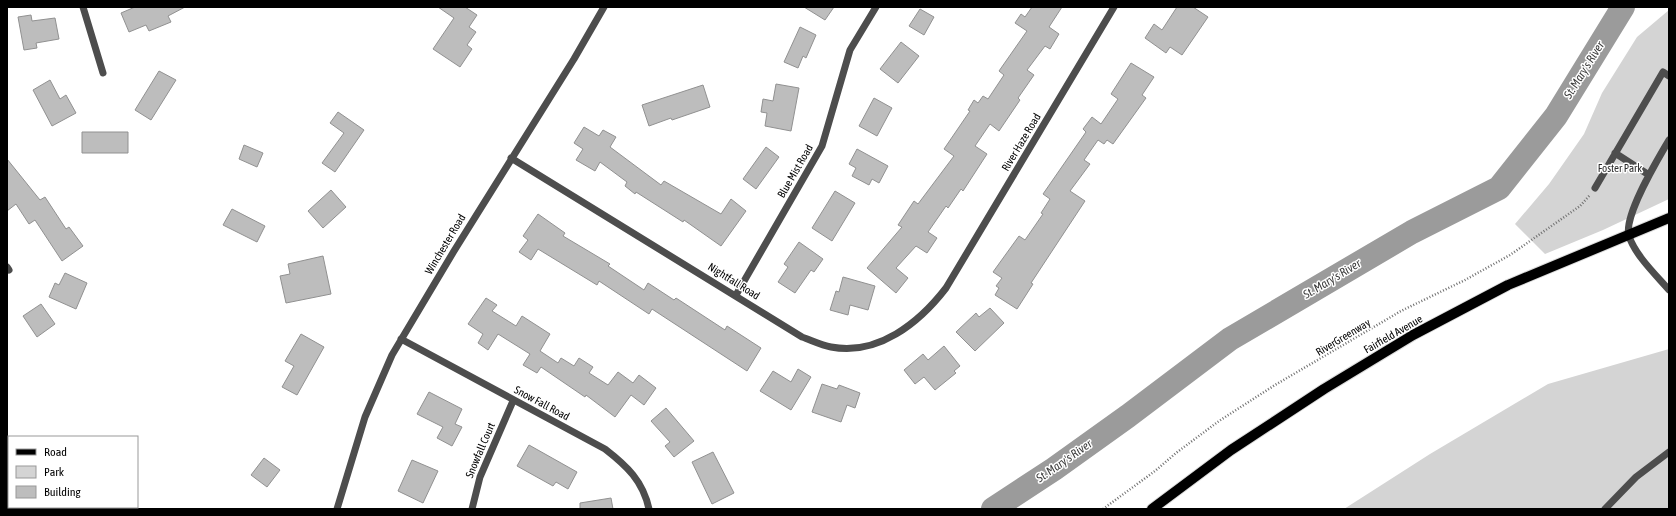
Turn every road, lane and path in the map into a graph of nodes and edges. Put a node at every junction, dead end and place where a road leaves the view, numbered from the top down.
1 (83, 7) edge
2 (604, 7) edge
3 (876, 7) edge
4 (1114, 7) edge
5 (103, 73) dead end
6 (1669, 76) edge
7 (1669, 140) edge
8 (1615, 153) junction
9 (510, 158) junction
10 (1649, 175) junction
11 (1595, 188) joint
12 (1669, 218) edge
13 (1629, 235) junction
14 (946, 288) joint
15 (1669, 290) edge
16 (736, 295) junction
17 (401, 339) junction
18 (513, 401) junction
19 (1669, 452) edge
20 (337, 509) edge
21 (472, 509) edge
22 (649, 509) edge
23 (1103, 509) edge
24 (1152, 509) edge
25 (1605, 509) edge

1 - 5 street
2 - 9 street, Winchester Road
3 - 16 street, Blue Mist Road
4 - 14 street, River Haze Road
6 - 8 street
7 - 10 street
8 - 10 street
8 - 11 street
9 - 16 street, Nightfall Road
9 - 17 street, Winchester Road
10 - 13 street
11 - 23 path, RiverGreenway
12 - 13 main road, Fairfield Avenue
13 - 15 street
13 - 24 main road, Fairfield Avenue
14 - 16 street, Nightfall Road
17 - 18 street, Snow Fall Road
17 - 20 street, Winchester Road
18 - 21 street, Snowfall Court
18 - 22 street, Snow Fall Road
19 - 25 street

